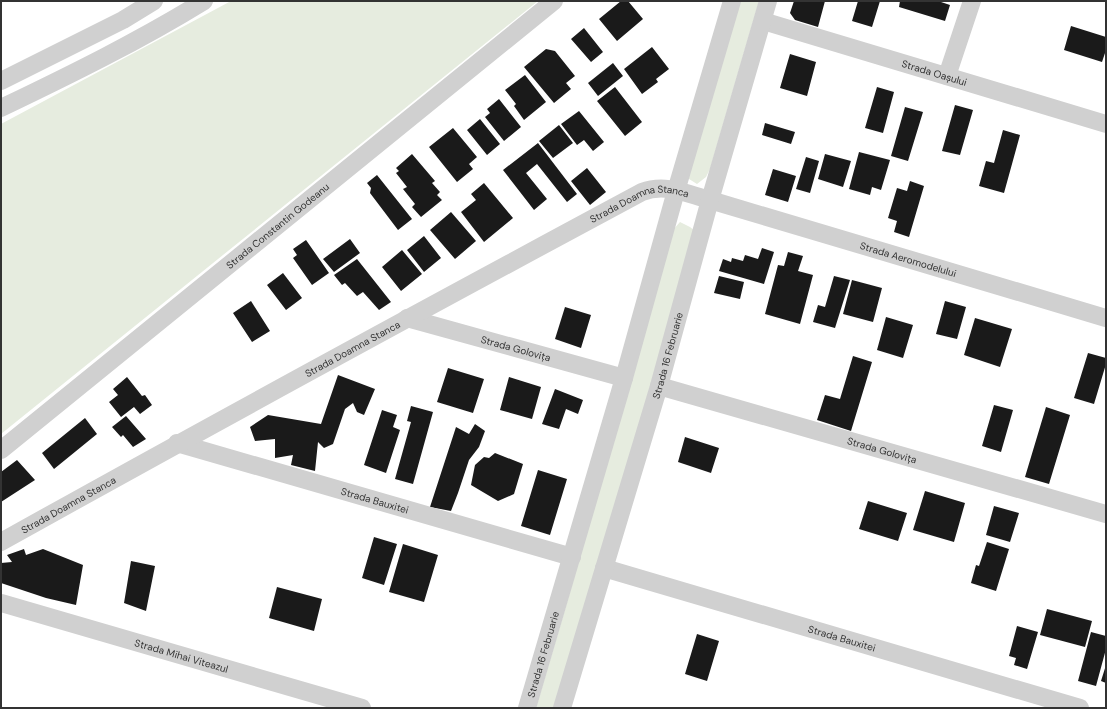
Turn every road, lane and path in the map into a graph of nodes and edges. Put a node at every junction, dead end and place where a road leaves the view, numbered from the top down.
1 (154, 1) edge
2 (204, 1) edge
3 (554, 1) edge
4 (732, 1) edge
5 (768, 1) edge
6 (972, 1) edge
7 (762, 21) junction
8 (947, 76) junction
9 (1, 81) edge
10 (1, 108) edge
11 (1106, 123) edge
12 (676, 191) junction
13 (710, 200) junction
14 (407, 318) junction
15 (1106, 318) edge
16 (624, 378) junction
17 (659, 386) junction
18 (178, 443) junction
19 (1, 450) edge
20 (1106, 514) edge
21 (1, 542) edge
22 (572, 557) junction
23 (604, 568) junction
24 (1, 603) edge
25 (362, 708) edge
26 (527, 708) edge
27 (562, 708) edge
28 (1080, 708) edge

1 - 9 street
2 - 10 street
3 - 19 street, Strada Constantin Godeanu
4 - 12 street, Strada 16 Februarie
5 - 7 street, Strada 16 Februarie
6 - 8 street
7 - 8 street, Strada Oașului
7 - 13 street, Strada 16 Februarie
8 - 11 street, Strada Oașului
12 - 13 street, Strada Doamna Stanca
12 - 14 street, Strada Doamna Stanca
12 - 16 street, Strada 16 Februarie
13 - 15 street, Strada Aeromodelului
13 - 17 street, Strada 16 Februarie
14 - 16 street, Strada Golovița
14 - 18 street, Strada Doamna Stanca
16 - 22 street, Strada 16 Februarie
17 - 20 street, Strada Golovița
17 - 23 street, Strada 16 Februarie
18 - 21 street, Strada Doamna Stanca
18 - 22 street, Strada Bauxitei
22 - 26 street, Strada 16 Februarie
23 - 27 street, Strada 16 Februarie
23 - 28 street, Strada Bauxitei
24 - 25 street, Strada Mihai Viteazul

